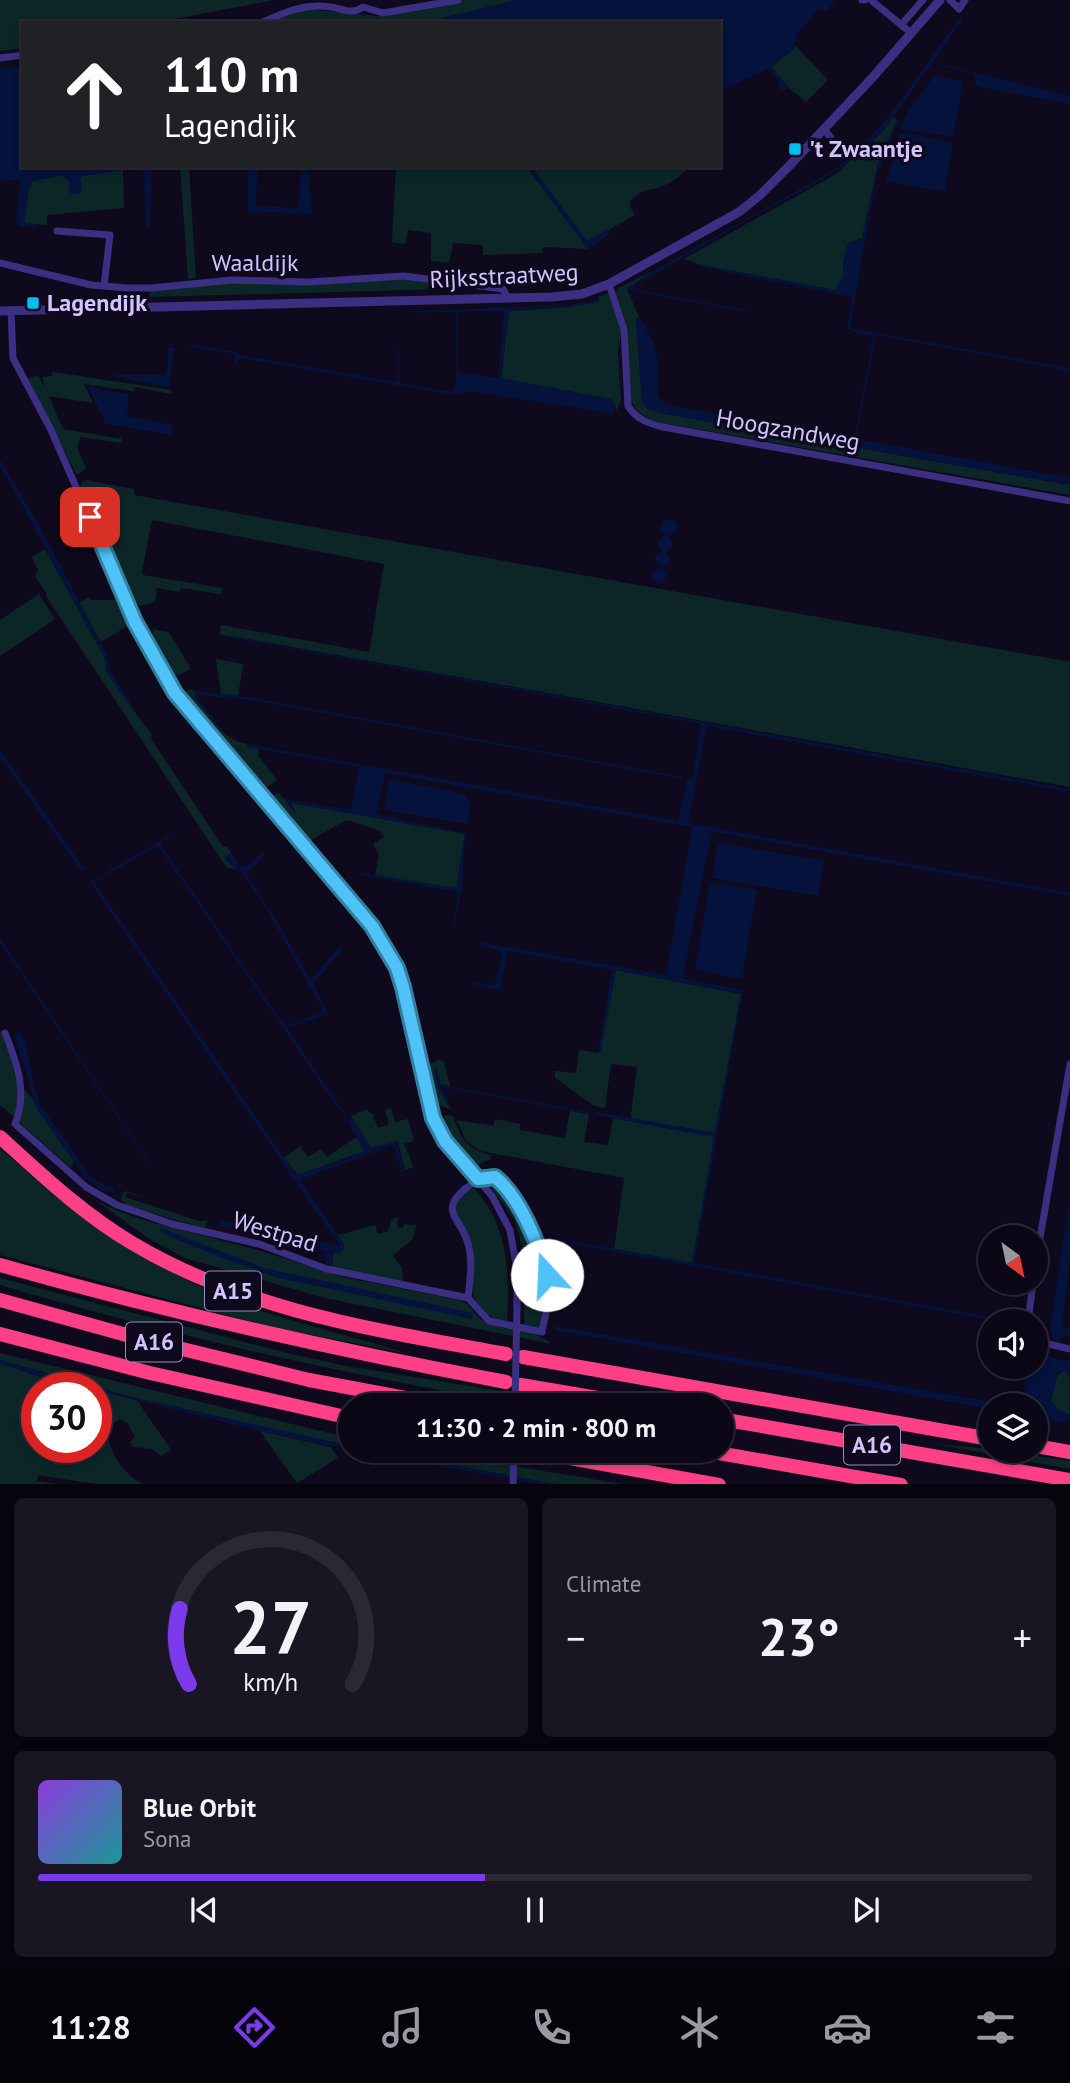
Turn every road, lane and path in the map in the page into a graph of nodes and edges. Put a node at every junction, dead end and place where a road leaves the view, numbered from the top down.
1 (457, 0) edge
2 (871, 0) edge
3 (923, 0) edge
4 (940, 0) edge
5 (950, 0) edge
6 (965, 0) edge
7 (364, 3) edge
8 (333, 4) edge
9 (266, 21) edge
10 (901, 25) junction
11 (911, 33) junction
12 (21, 55) edge
13 (0, 58) edge
14 (824, 129) junction
15 (831, 138) dead end
16 (57, 231) dead end
17 (0, 263) edge
18 (609, 284) junction
19 (104, 286) junction
20 (508, 298) junction
21 (0, 311) edge
22 (11, 311) junction
23 (1070, 501) edge
24 (5, 1033) dead end
25 (1070, 1065) edge
26 (0, 1137) edge
27 (478, 1179) junction
28 (1042, 1225) edge
29 (0, 1265) edge
30 (468, 1298) junction
31 (0, 1300) edge
32 (0, 1334) edge
33 (1048, 1344) edge
34 (1070, 1349) edge
35 (506, 1354) dead end
36 (523, 1357) dead end
37 (380, 1393) edge
38 (515, 1393) edge
39 (571, 1393) edge
40 (338, 1415) edge
41 (734, 1421) edge
42 (978, 1437) edge
43 (1048, 1448) edge
44 (1070, 1452) edge
45 (734, 1456) edge
46 (514, 1463) edge
47 (597, 1463) edge
48 (1070, 1480) edge
49 (513, 1484) edge
50 (713, 1484) edge
51 (895, 1484) edge

1 - 7 street
2 - 10 street
3 - 10 street
4 - 11 street, Rijksstraatweg
5 - 6 street
7 - 8 street
8 - 9 street
10 - 11 street
11 - 14 street, Rijksstraatweg
12 - 13 street
14 - 15 street
14 - 18 street, Rijksstraatweg
16 - 19 street
17 - 19 street, Waaldijk
18 - 20 street, Rijksstraatweg
18 - 23 street, Hoogzandweg
19 - 20 street, Waaldijk
20 - 22 street, Rijksstraatweg
21 - 22 street, Rijksstraatweg
22 - 27 street
24 - 30 street, Westpad
25 - 28 street
26 - 35 highway, A15
27 - 30 street
27 - 30 street
27 - 38 street, bridge
29 - 39 highway, A16
31 - 37 highway, A16
32 - 40 highway
33 - 34 street
36 - 42 highway
41 - 48 highway, A16
43 - 44 highway
45 - 51 highway, A16
46 - 49 street
47 - 50 highway

